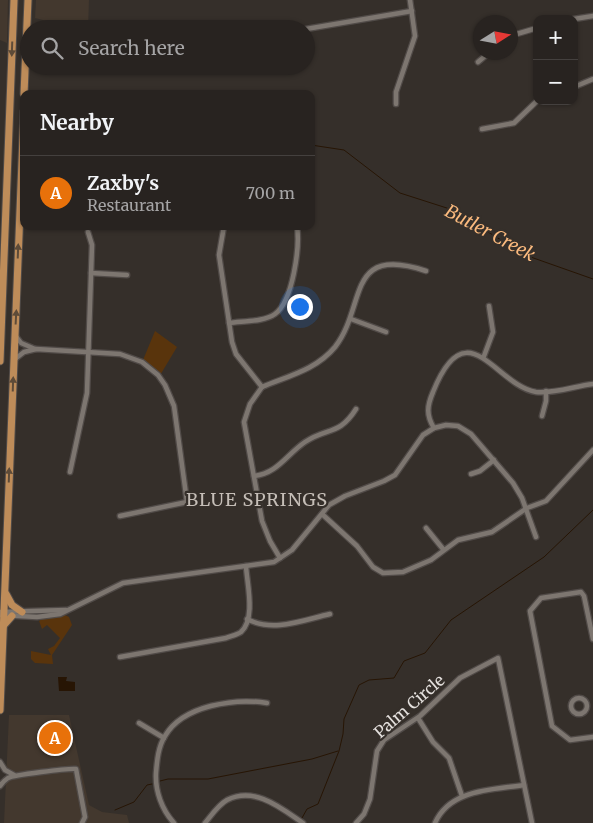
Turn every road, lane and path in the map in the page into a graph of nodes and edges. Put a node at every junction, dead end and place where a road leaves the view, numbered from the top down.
1 (14, 0) edge
2 (28, 0) edge
3 (410, 0) edge
4 (412, 10) junction
5 (593, 16) edge
6 (578, 18) edge
7 (27, 20) edge
8 (315, 27) edge
9 (533, 29) edge
10 (518, 34) edge
11 (480, 60) edge
12 (478, 62) dead end
13 (25, 75) edge
14 (593, 79) edge
15 (578, 85) edge
16 (24, 90) edge
17 (396, 104) dead end
18 (533, 105) edge
19 (482, 129) dead end
20 (20, 210) edge
21 (223, 230) edge
22 (297, 230) edge
23 (88, 232) dead end
24 (426, 271) dead end
25 (91, 273) junction
26 (127, 275) dead end
27 (489, 306) dead end
28 (350, 319) junction
29 (229, 323) junction
30 (386, 332) dead end
31 (15, 334) junction
32 (0, 336) edge
33 (36, 349) junction
34 (88, 352) junction
35 (484, 356) junction
36 (0, 361) edge
37 (14, 361) junction
38 (593, 384) edge
39 (262, 387) junction
40 (546, 392) junction
41 (356, 409) dead end
42 (542, 416) dead end
43 (434, 428) junction
44 (593, 450) edge
45 (494, 460) junction
46 (70, 472) dead end
47 (471, 474) dead end
48 (254, 476) junction
49 (527, 508) junction
50 (322, 514) junction
51 (120, 516) dead end
52 (426, 528) dead end
53 (536, 537) dead end
54 (443, 549) junction
55 (280, 558) junction
56 (246, 566) junction
57 (5, 592) junction
58 (70, 609) junction
59 (22, 612) junction
60 (2, 614) edge
61 (330, 614) dead end
62 (12, 616) junction
63 (247, 619) junction
64 (3, 628) junction
65 (593, 639) edge
66 (120, 657) dead end
67 (0, 691) edge
68 (267, 703) dead end
69 (593, 705) edge
70 (587, 706) dead end
71 (0, 710) edge
72 (418, 718) junction
73 (139, 723) dead end
74 (164, 738) junction
75 (593, 738) edge
76 (0, 762) edge
77 (15, 776) junction
78 (524, 785) junction
79 (0, 786) edge
80 (462, 796) junction
81 (82, 823) edge
82 (174, 823) edge
83 (205, 823) edge
84 (303, 823) edge
85 (356, 823) edge
86 (435, 823) edge
87 (532, 823) edge

1 -> 32 main road
2 - 7 main road
3 - 4 street
4 - 8 street
4 - 17 street
5 - 6 street
9 - 10 street
11 - 12 street
13 - 16 main road
14 - 15 street
18 - 19 street
31 -> 20 main road
21 - 29 street
22 - 29 street
23 - 25 street
24 - 28 street
25 - 26 street
25 - 34 street
27 - 35 street
28 - 30 street
28 - 39 street
29 - 39 street
31 - 33 street
31 - 37 main road
32 - 36 main road
33 - 34 street
33 - 37 street
34 - 46 street
34 - 51 street
35 - 40 street
35 - 43 street
57 -> 37 main road
38 - 40 street
39 - 48 street
40 - 42 street
41 - 48 street
43 - 45 street
43 - 50 street
44 - 49 street
45 - 47 street
45 - 49 street
48 - 55 street
49 - 53 street
49 - 54 street
50 - 54 street
50 - 55 street
52 - 54 street
55 - 56 street
56 - 58 street
56 - 63 street
57 - 59 main road
57 - 60 main road
58 - 59 street
58 - 62 street
59 - 60 street
60 - 62 street
60 - 64 main road
61 - 63 street
62 - 64 main road
63 - 66 street
64 - 67 main road
65 - 75 street
67 - 71 main road
68 - 74 street
69 - 70 street
72 - 78 street, Palm Circle
72 - 80 street
72 - 85 street, Palm Circle
73 - 74 street
74 - 82 street
76 - 77 street
77 - 79 street
77 - 81 street
78 - 80 street
78 - 87 street
80 - 86 street
83 - 84 street

